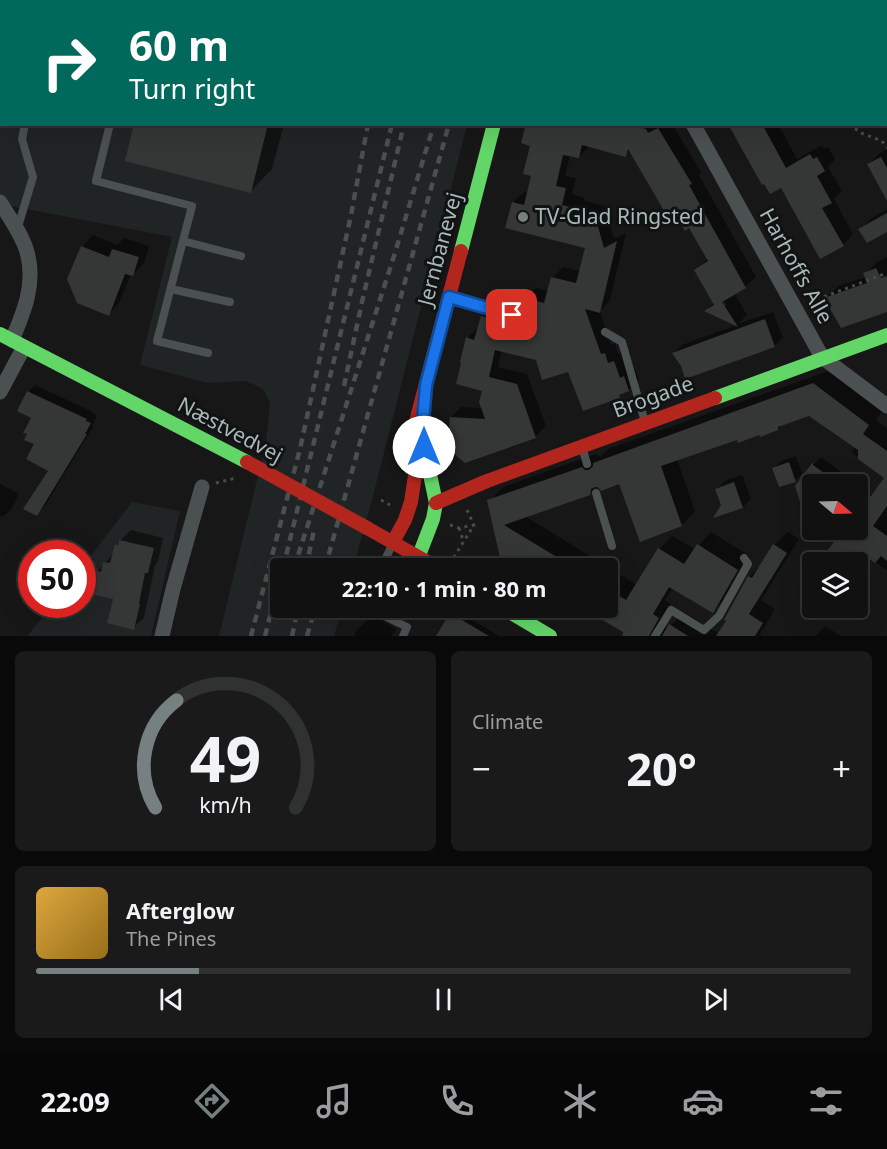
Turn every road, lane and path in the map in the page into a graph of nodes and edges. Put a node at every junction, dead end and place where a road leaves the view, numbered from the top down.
1 (25, 126) edge
2 (110, 126) edge
3 (493, 126) edge
4 (694, 126) edge
5 (851, 126) edge
6 (887, 148) edge
7 (0, 202) edge
8 (17, 230) junction
9 (183, 241) junction
10 (241, 256) dead end
11 (887, 273) edge
12 (171, 289) junction
13 (449, 297) junction
14 (230, 302) dead end
15 (795, 308) junction
16 (512, 315) dead end
17 (605, 332) dead end
18 (887, 335) edge
19 (12, 340) edge
20 (208, 353) dead end
21 (822, 357) junction
22 (426, 385) junction
23 (0, 392) edge
24 (887, 406) edge
25 (645, 422) junction
26 (582, 446) junction
27 (588, 464) dead end
28 (202, 487) dead end
29 (596, 493) dead end
30 (436, 503) junction
31 (459, 528) dead end
32 (463, 541) dead end
33 (393, 542) junction
34 (612, 546) dead end
35 (386, 558) edge
36 (413, 558) edge
37 (418, 558) edge
38 (744, 558) dead end
39 (392, 618) edge
40 (519, 618) edge
41 (162, 636) edge
42 (403, 636) edge
43 (549, 636) edge
44 (655, 636) edge

1 - 8 lane
2 - 9 lane
3 - 13 main road, Jernbanevej
4 - 15 street, Harhoffs Alle
5 - 6 path
7 - 8 street
8 - 19 street
9 - 10 lane
9 - 12 lane
11 - 15 path
12 - 14 lane
12 - 20 lane
13 - 16 lane
13 - 22 main road, Jernbanevej
15 - 21 street, Harhoffs Alle
17 - 25 lane
18 - 21 main road, Brogade
19 - 23 street
19 - 33 main road, Næstvedvej, bridge
21 - 24 street, Harhoffs Alle
21 - 25 main road, Brogade
22 - 30 main road, Jernbanevej
22 - 33 main road, Jernbanevej
25 - 26 main road, Brogade
26 - 27 lane
26 - 30 main road, Brogade
28 - 41 street
29 - 34 lane
30 - 37 main road, Jernbanevej
31 - 32 path
33 - 35 lane
33 - 36 main road, Næstvedvej
38 - 44 lane
39 - 42 lane
40 - 43 main road

